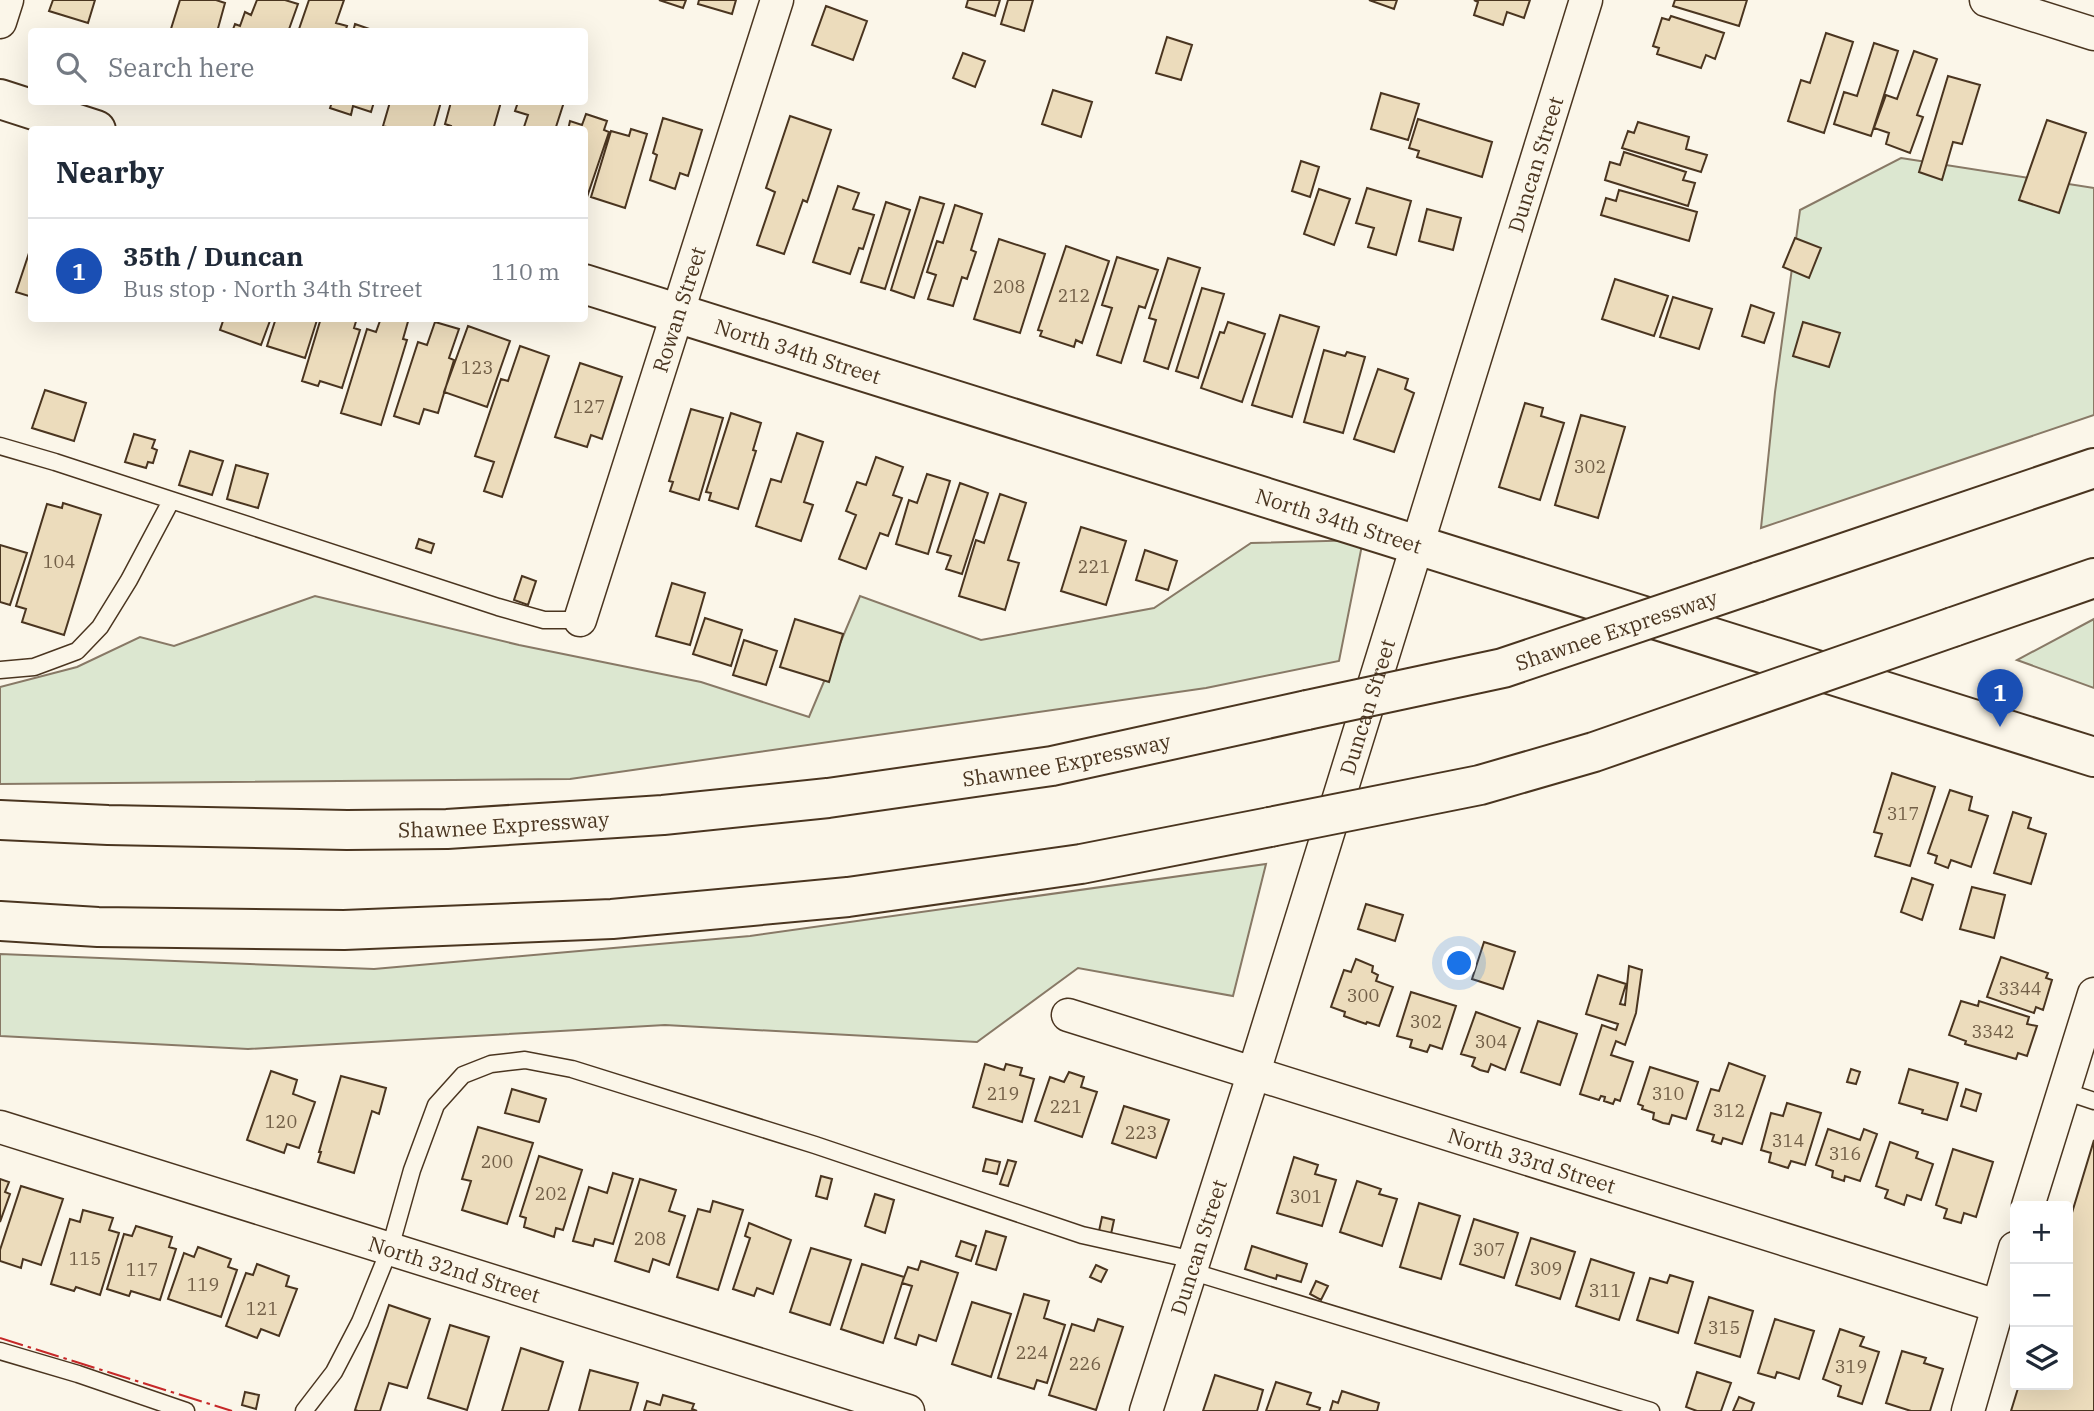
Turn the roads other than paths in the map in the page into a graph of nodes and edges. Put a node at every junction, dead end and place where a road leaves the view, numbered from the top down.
1 (7, 0) edge
2 (777, 0) edge
3 (1586, 0) edge
4 (1986, 0) edge
5 (0, 22) edge
6 (2094, 34) edge
7 (0, 99) edge
8 (84, 126) edge
9 (588, 285) edge
10 (678, 314) junction
11 (0, 446) edge
12 (2094, 468) edge
13 (172, 501) junction
14 (1417, 544) junction
15 (2094, 578) edge
16 (580, 620) joint
17 (0, 670) edge
18 (2094, 757) edge
19 (0, 820) edge
20 (0, 921) edge
21 (2094, 995) edge
22 (1068, 1015) dead end
23 (1254, 1072) junction
24 (2064, 1091) junction
25 (2094, 1101) edge
26 (0, 1127) edge
27 (2030, 1201) edge
28 (390, 1248) junction
29 (2010, 1264) edge
30 (1192, 1265) junction
31 (1997, 1306) junction
32 (0, 1350) edge
33 (186, 1411) edge
34 (304, 1411) edge
35 (908, 1411) edge
36 (1146, 1411) edge
37 (1651, 1411) edge
38 (1968, 1411) edge

1 - 5 street
2 - 10 street, Rowan Street
3 - 14 street, Duncan Street
4 - 6 street
7 - 8 main road
9 - 10 main road, North 34th Street
10 - 14 main road, North 34th Street
10 - 16 street, Rowan Street
11 - 13 lane
12 - 19 main road, Shawnee Expressway, bridge
13 - 16 lane
13 - 17 lane
14 - 18 main road, North 34th Street
14 - 23 street, Duncan Street
15 - 20 main road, bridge
21 - 24 street
22 - 23 street, North 33rd Street
23 - 30 street, Duncan Street
23 - 31 street, North 33rd Street
24 - 25 lane
24 - 27 street
26 - 28 street, North 32nd Street
28 - 30 lane
28 - 34 lane
28 - 35 street, North 32nd Street
29 - 31 street
30 - 36 street, Duncan Street
30 - 37 lane
31 - 38 street
32 - 33 lane

